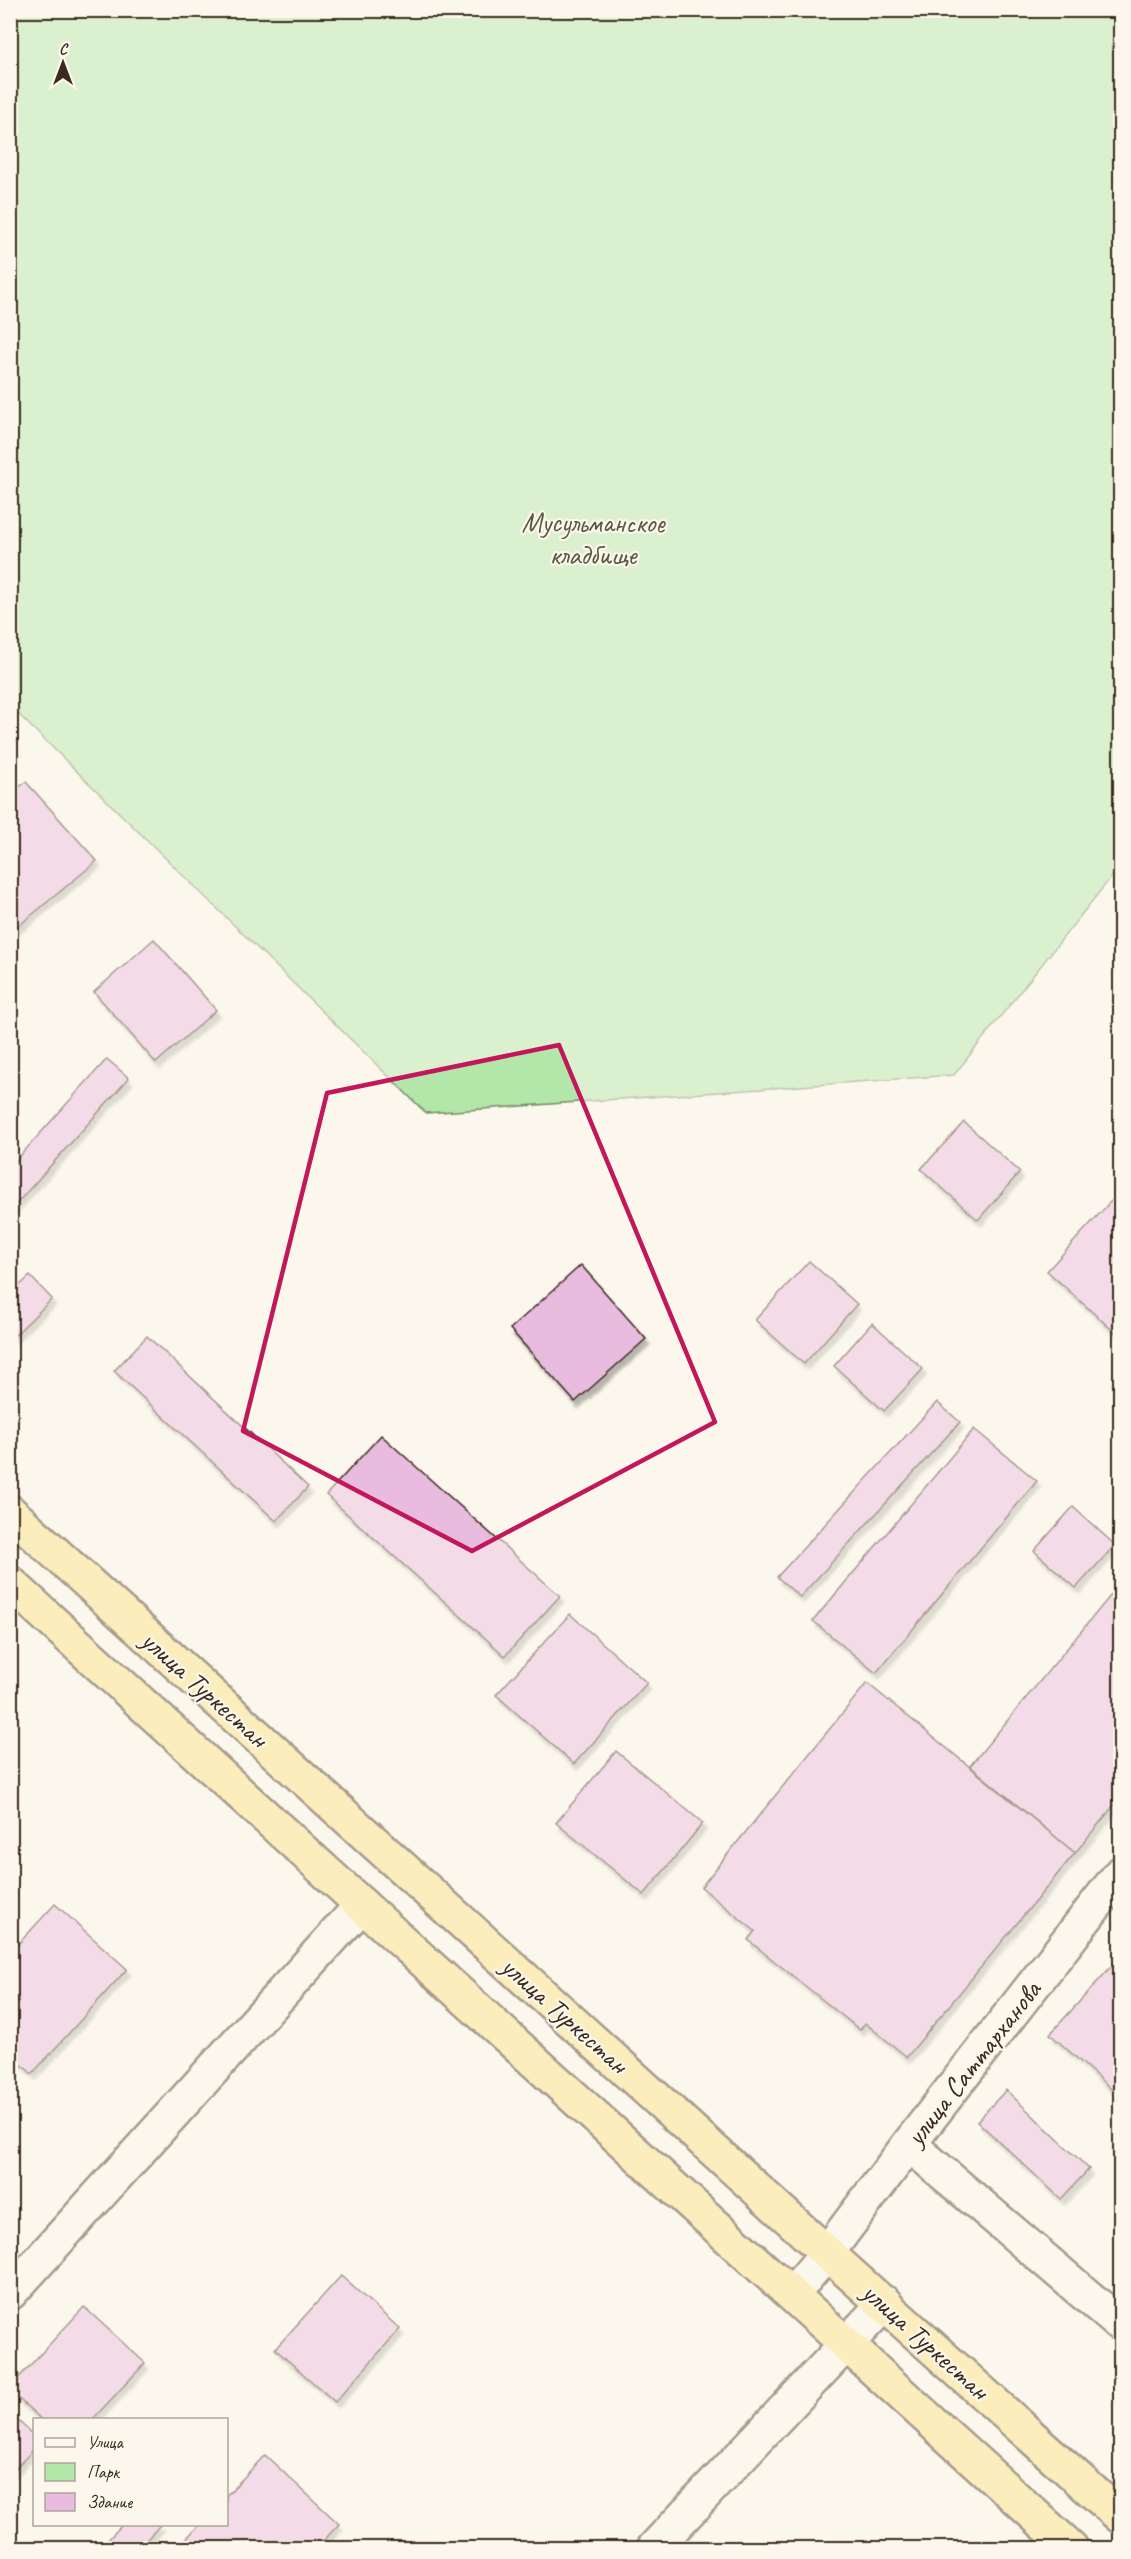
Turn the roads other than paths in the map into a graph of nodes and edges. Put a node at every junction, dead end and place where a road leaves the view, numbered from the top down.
1 (10, 1512) edge
2 (10, 1583) edge
3 (1120, 1874) edge
4 (362, 1905) junction
5 (909, 2144) junction
6 (827, 2253) junction
7 (10, 2293) edge
8 (792, 2294) junction
9 (885, 2303) junction
10 (1120, 2324) edge
11 (846, 2346) junction
12 (1120, 2516) edge
13 (654, 2548) edge
14 (1071, 2548) edge

1 - 6 highway, улица Туркестан
2 - 4 highway, улица Туркестан
3 - 5 street, улица Саттарханова
4 - 7 street
4 - 8 highway, улица Туркестан
5 - 6 street, улица Саттарханова
5 - 10 street
6 - 8 street, улица Саттарханова
6 - 9 highway, улица Туркестан
8 - 11 highway, улица Туркестан
9 - 11 street
9 - 12 highway, улица Туркестан
11 - 13 street
11 - 14 highway, улица Туркестан

